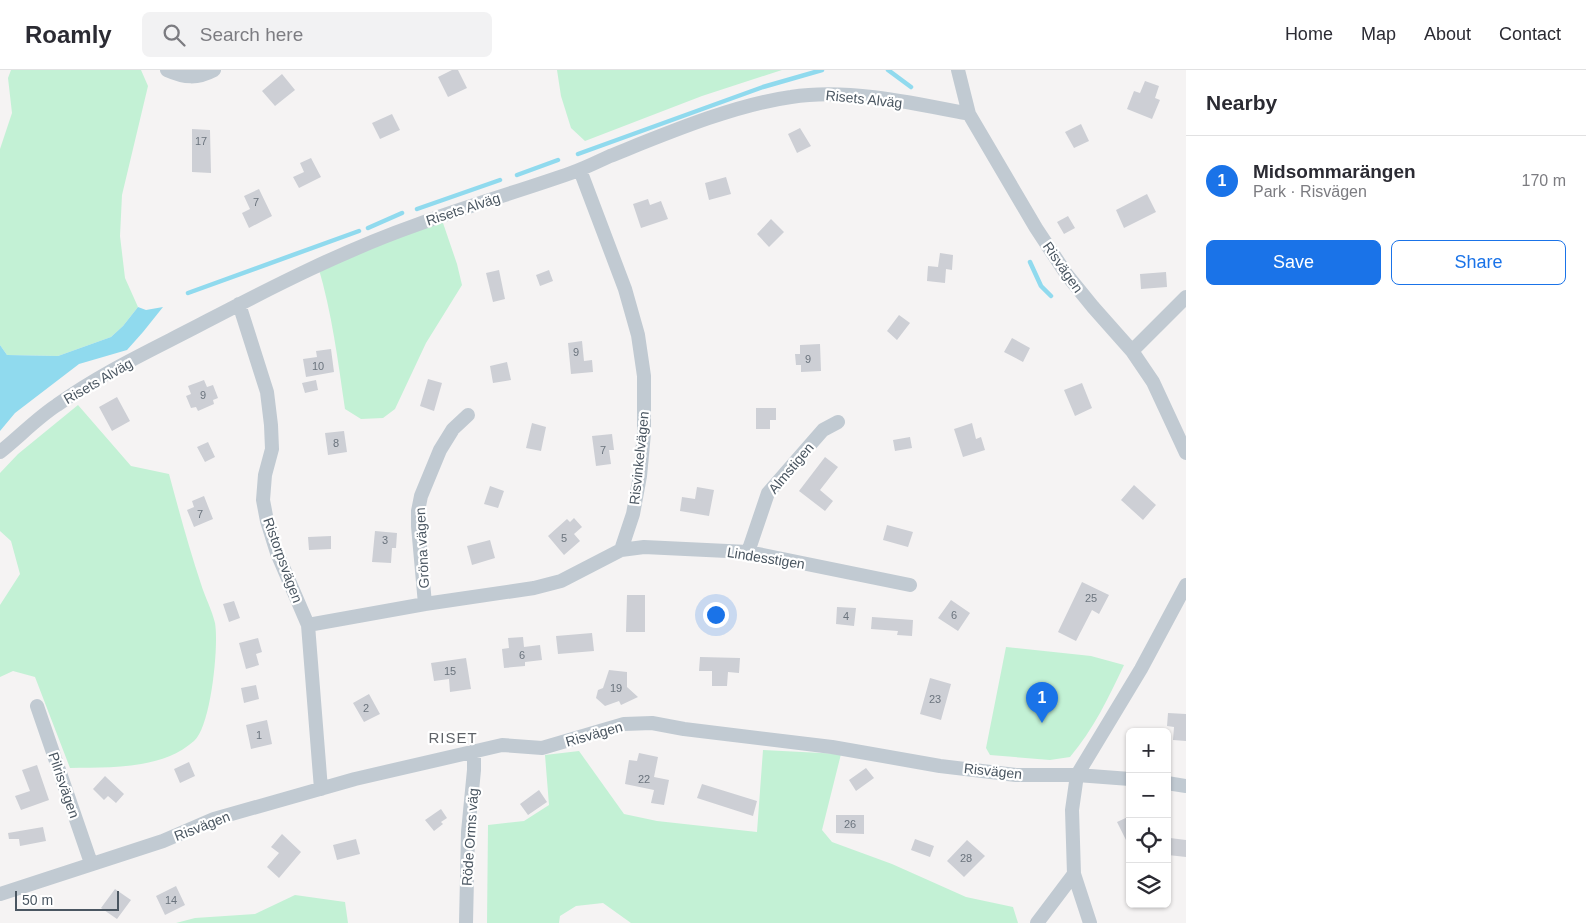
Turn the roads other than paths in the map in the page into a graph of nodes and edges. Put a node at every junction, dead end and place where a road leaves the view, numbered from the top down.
1 (167, 70) edge
2 (214, 70) edge
3 (958, 70) edge
4 (969, 114) junction
5 (580, 170) junction
6 (1186, 297) edge
7 (239, 304) junction
8 (1132, 351) junction
9 (468, 415) dead end
10 (838, 422) dead end
11 (0, 452) edge
12 (1186, 453) edge
13 (621, 550) junction
14 (748, 552) junction
15 (910, 585) dead end
16 (1186, 585) edge
17 (425, 604) junction
18 (308, 625) junction
19 (37, 706) dead end
20 (474, 751) junction
21 (1077, 775) junction
22 (1126, 779) edge
23 (1171, 784) edge
24 (1186, 786) edge
25 (321, 789) junction
26 (91, 863) junction
27 (1074, 874) junction
28 (0, 894) edge
29 (466, 923) edge
30 (1037, 923) edge
31 (1090, 923) edge

1 - 2 street
3 - 4 street, Risvägen
4 - 5 street, Risets Alväg
4 - 8 street, Risvägen
5 - 7 street, Risets Alväg
5 - 13 street, Risvinkelvägen
6 - 8 street
7 - 11 street, Risets Alväg
7 - 18 street, Ristorpsvägen
8 - 12 street, Risvägen
9 - 17 street, Gröna vägen
10 - 14 street, Almstigen
13 - 14 street, Lindesstigen
13 - 17 street
14 - 15 street, Lindesstigen
16 - 21 street
17 - 18 street
18 - 25 street, Ristorpsvägen
19 - 26 street, Pilrisvägen
20 - 21 street, Risvägen
20 - 25 street, Risvägen
20 - 29 street, Röde Orms väg
21 - 22 street, Risvägen
21 - 27 street
23 - 24 street
25 - 26 street, Risvägen
26 - 28 street, Risvägen
27 - 30 street
27 - 31 street

